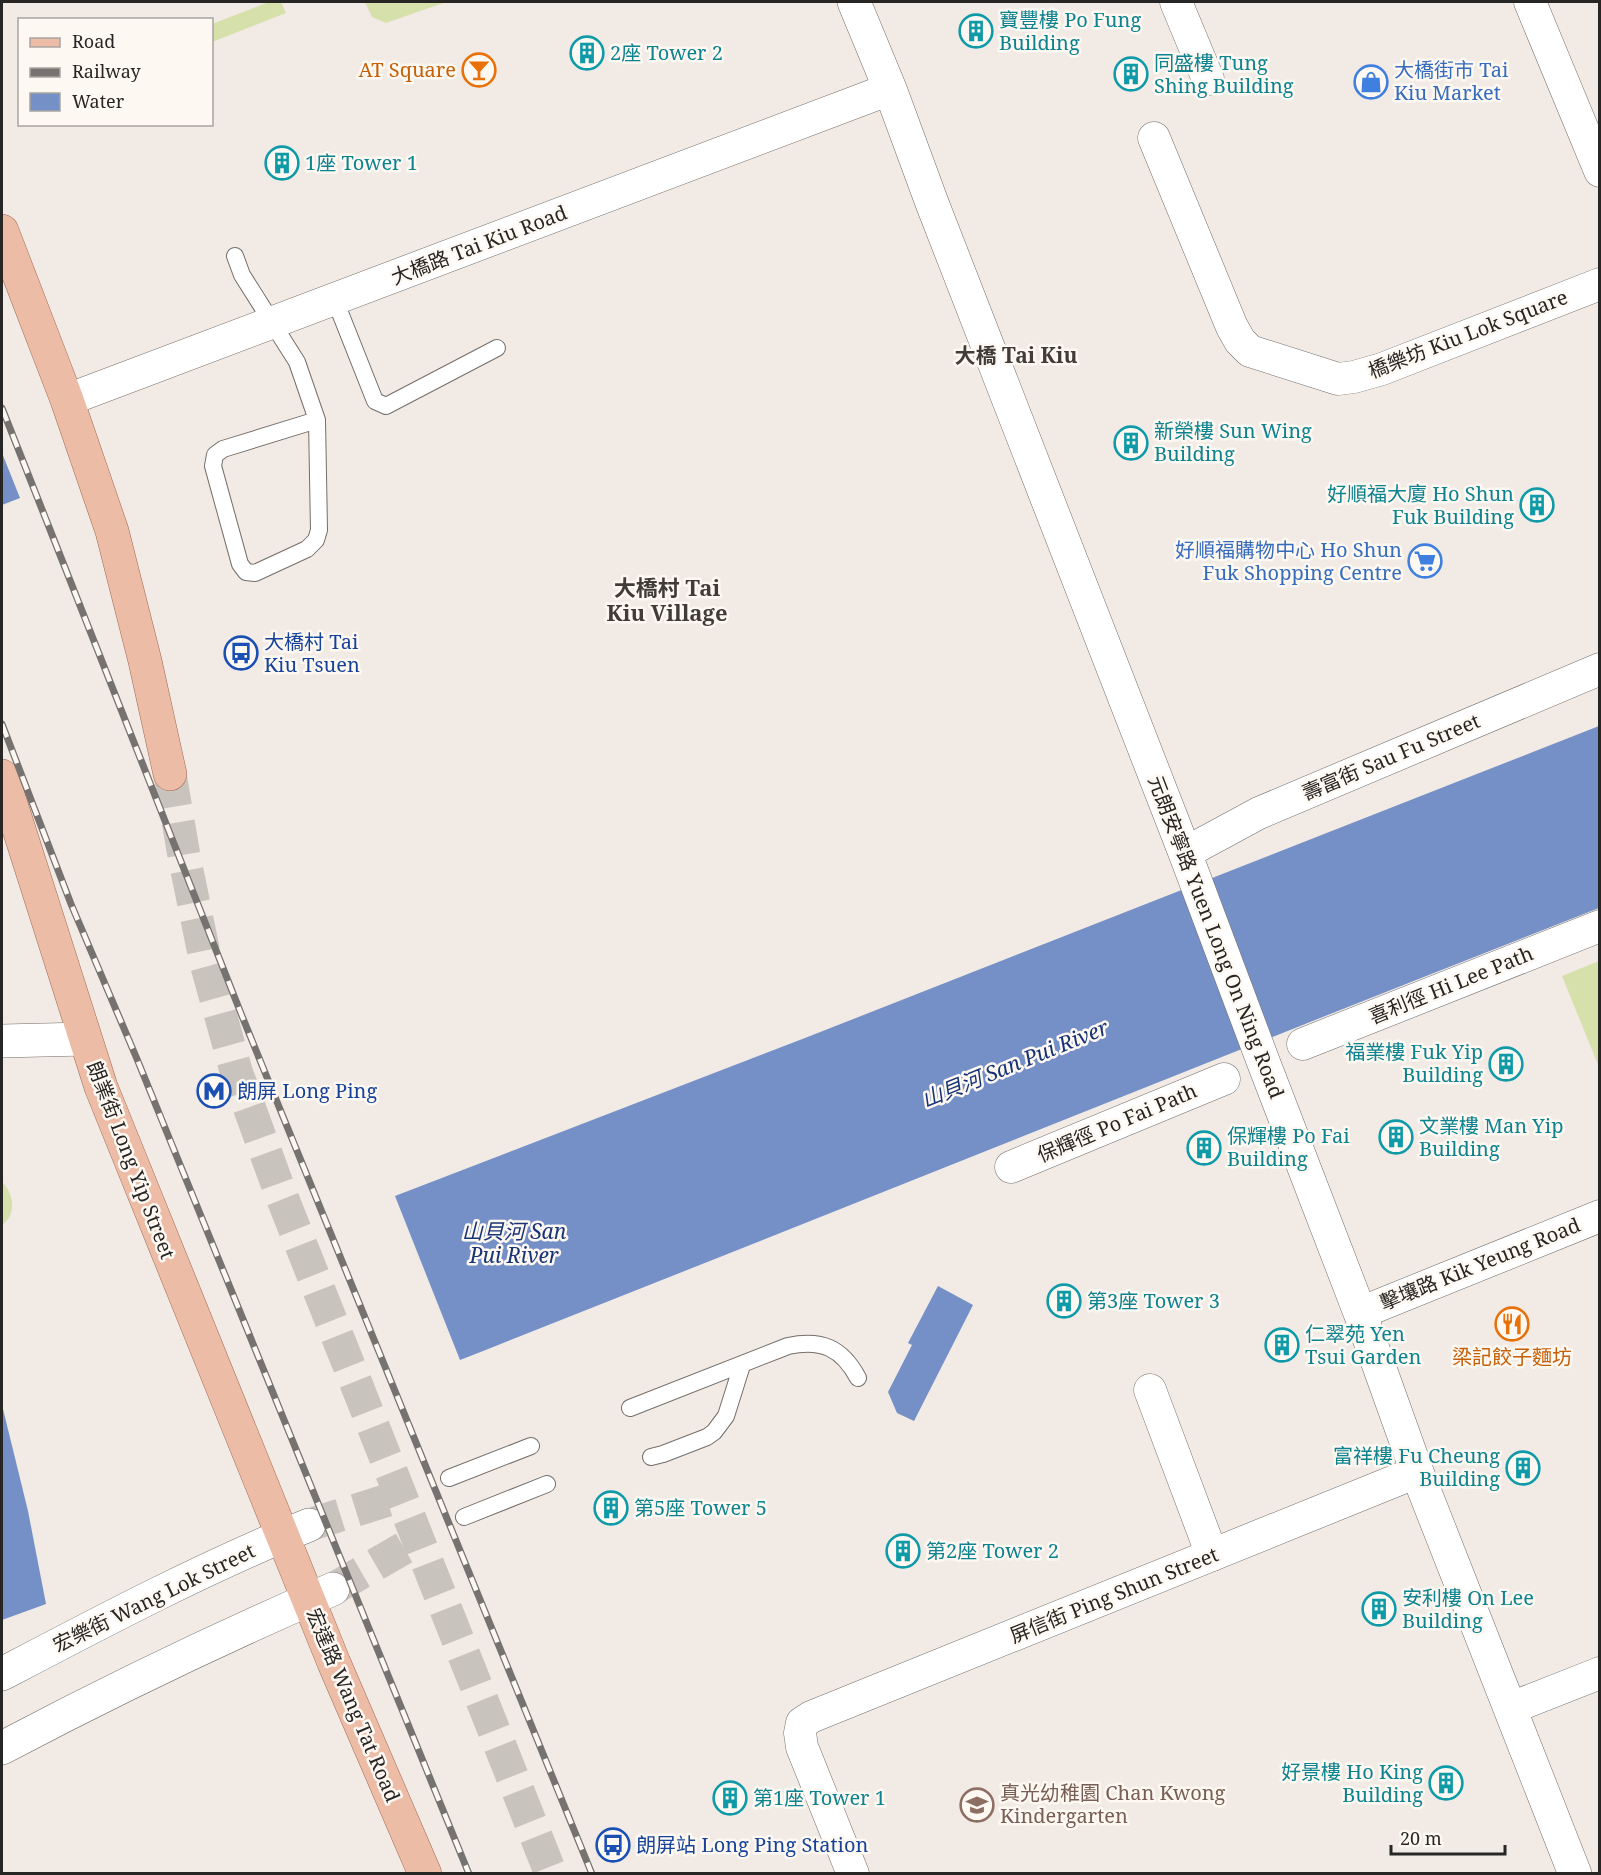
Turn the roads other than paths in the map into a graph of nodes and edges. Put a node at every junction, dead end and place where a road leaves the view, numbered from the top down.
1 (854, 2) edge
2 (1176, 2) edge
3 (1530, 2) edge
4 (1208, 79) dead end
5 (890, 89) junction
6 (1154, 138) dead end
7 (1599, 171) edge
8 (2, 231) edge
9 (235, 256) dead end
10 (1599, 284) edge
11 (335, 300) junction
12 (272, 324) junction
13 (497, 348) dead end
14 (67, 400) junction
15 (317, 420) junction
16 (1599, 669) edge
17 (170, 774) tunnel mouth
18 (2, 776) edge
19 (1187, 858) junction
20 (1599, 926) edge
21 (85, 1040) junction
22 (2, 1041) edge
23 (1303, 1044) dead end
24 (1224, 1079) dead end
25 (1011, 1167) dead end
26 (1599, 1216) edge
27 (1360, 1313) junction
28 (742, 1365) junction
29 (858, 1378) dead end
30 (1150, 1390) dead end
31 (630, 1408) dead end
32 (531, 1446) dead end
33 (651, 1457) dead end
34 (1417, 1473) junction
35 (449, 1478) dead end
36 (547, 1485) dead end
37 (464, 1517) dead end
38 (295, 1531) junction
39 (1212, 1555) junction
40 (320, 1594) junction
41 (1599, 1673) edge
42 (2, 1674) edge
43 (1510, 1708) junction
44 (2, 1748) edge
45 (425, 1874) edge
46 (853, 1874) edge
47 (1575, 1874) edge

1 - 5 street, 元朗安寧路 Yuen Long On Ning Road
2 - 4 street
3 - 7 street
5 - 11 street, 大橋路 Tai Kiu Road
5 - 19 street, 元朗安寧路 Yuen Long On Ning Road
6 - 10 street, 橋樂坊 Kiu Lok Square
8 - 14 main road
9 - 12 lane
11 - 12 street, 大橋路 Tai Kiu Road
11 - 13 lane
12 - 14 street, 大橋路 Tai Kiu Road
12 - 15 lane
14 - 17 main road
15 - 15 lane
16 - 19 street, 壽富街 Sau Fu Street
18 - 21 main road, 朗業街 Long Yip Street
19 - 27 street, 元朗安寧路 Yuen Long On Ning Road
20 - 23 street, 喜利徑 Hi Lee Path
21 - 22 street
21 - 38 main road, 朗業街 Long Yip Street
24 - 25 street, 保輝徑 Po Fai Path
26 - 27 street, 擊壤路 Kik Yeung Road
27 - 34 street, 元朗安寧路 Yuen Long On Ning Road
28 - 29 lane
28 - 31 lane
28 - 33 lane
30 - 39 street
32 - 35 lane
34 - 39 street, 屏信街 Ping Shun Street
34 - 43 street, 元朗安寧路 Yuen Long On Ning Road
36 - 37 lane
38 - 40 main road, 宏達路 Wang Tat Road
38 - 42 street, 宏樂街 Wang Lok Street
39 - 46 street, 屏信街 Ping Shun Street
40 - 44 street
40 - 45 main road, 宏達路 Wang Tat Road
41 - 43 street
43 - 47 street, 元朗安寧路 Yuen Long On Ning Road

